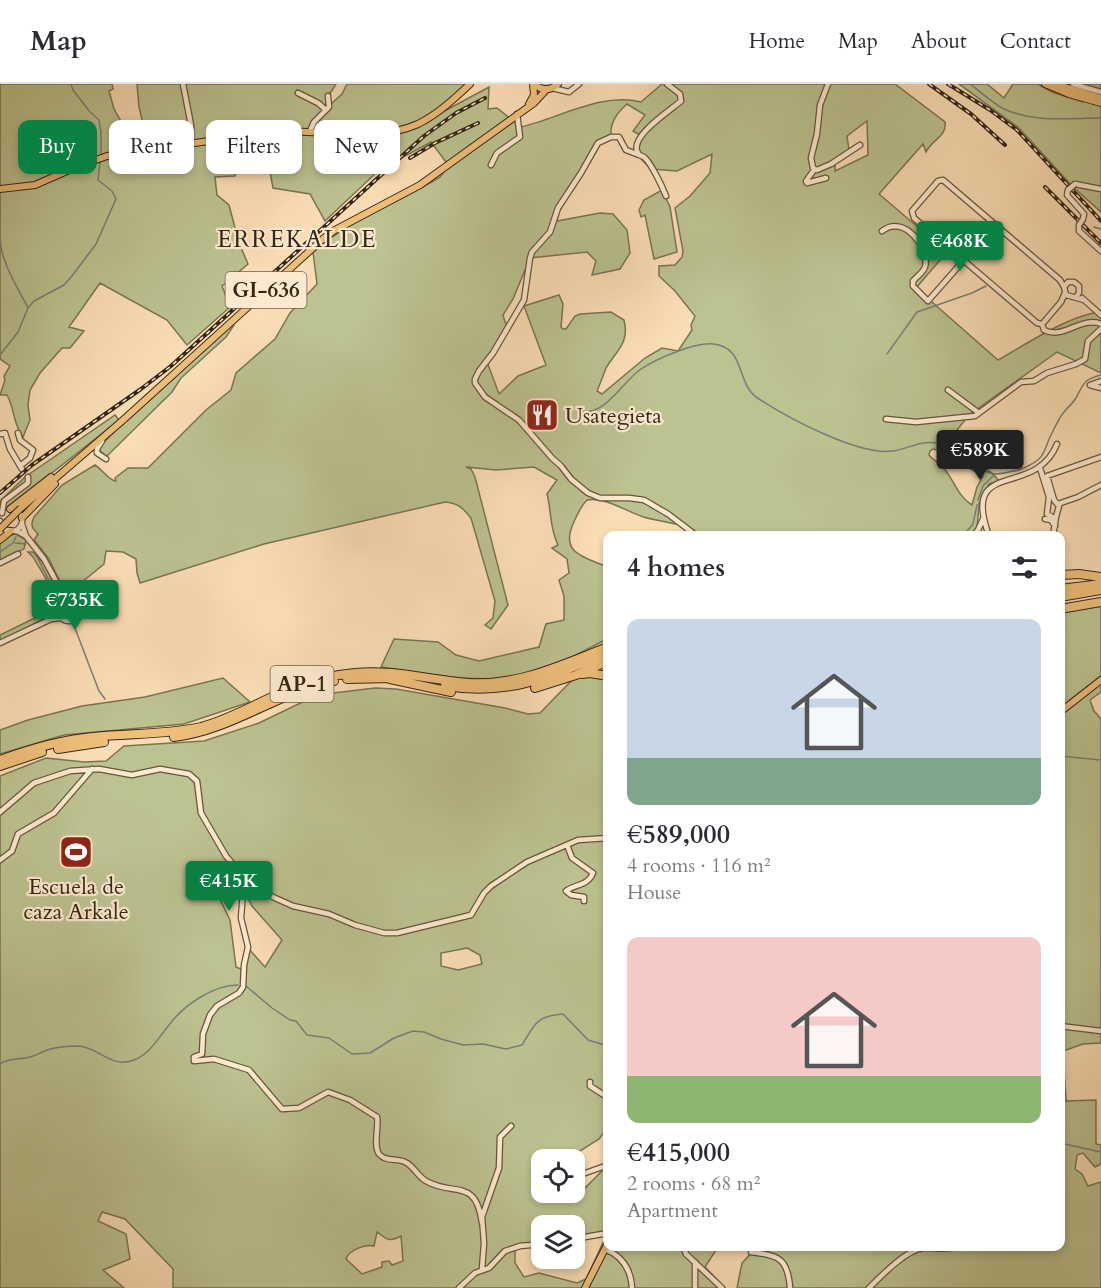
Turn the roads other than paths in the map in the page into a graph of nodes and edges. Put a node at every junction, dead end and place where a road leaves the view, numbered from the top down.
1 (183, 84) edge
2 (470, 84) edge
3 (533, 84) edge
4 (560, 84) edge
5 (579, 84) edge
6 (668, 84) edge
7 (828, 84) edge
8 (1045, 84) edge
9 (1055, 84) edge
10 (1073, 84) edge
11 (549, 89) junction
12 (565, 91) junction
13 (1101, 92) edge
14 (298, 93) dead end
15 (328, 96) dead end
16 (1101, 98) edge
17 (1101, 103) edge
18 (526, 107) junction
19 (326, 110) junction
20 (517, 114) junction
21 (190, 120) edge
22 (310, 131) junction
23 (194, 143) edge
24 (860, 146) dead end
25 (639, 155) junction
26 (109, 156) edge
27 (491, 165) dead end
28 (814, 170) junction
29 (826, 178) dead end
30 (0, 189) edge
31 (1101, 189) edge
32 (666, 196) dead end
33 (882, 231) dead end
34 (1101, 251) edge
35 (964, 260) junction
36 (1066, 287) junction
37 (1076, 296) junction
38 (1061, 302) junction
39 (1101, 315) edge
40 (1042, 324) junction
41 (1101, 324) edge
42 (1101, 329) edge
43 (1101, 381) edge
44 (1101, 388) edge
45 (948, 390) dead end
46 (979, 413) junction
47 (886, 419) dead end
48 (18, 433) dead end
49 (0, 434) edge
50 (107, 434) junction
51 (1057, 444) dead end
52 (88, 451) junction
53 (81, 457) junction
54 (1101, 457) edge
55 (106, 459) dead end
56 (1040, 471) junction
57 (1050, 474) junction
58 (28, 477) dead end
59 (1101, 485) edge
60 (3, 502) junction
61 (1049, 502) junction
62 (1057, 502) junction
63 (9, 509) junction
64 (1056, 517) junction
65 (1, 518) edge
66 (983, 519) junction
67 (1045, 519) dead end
68 (22, 521) junction
69 (1055, 526) junction
70 (0, 529) edge
71 (13, 531) junction
72 (691, 531) edge
73 (977, 531) edge
74 (987, 531) edge
75 (1054, 531) edge
76 (26, 536) junction
77 (0, 540) edge
78 (0, 562) edge
79 (1065, 575) edge
80 (1101, 577) edge
81 (1101, 584) edge
82 (1065, 588) edge
83 (61, 590) junction
84 (1101, 590) edge
85 (1065, 596) edge
86 (71, 598) junction
87 (1101, 602) edge
88 (59, 605) junction
89 (1065, 608) edge
90 (62, 618) junction
91 (51, 619) junction
92 (0, 643) edge
93 (603, 644) edge
94 (603, 649) edge
95 (603, 655) edge
96 (603, 663) edge
97 (562, 667) junction
98 (576, 675) junction
99 (603, 675) edge
100 (388, 678) junction
101 (1101, 680) edge
102 (1065, 708) edge
103 (0, 760) edge
104 (0, 766) edge
105 (92, 769) junction
106 (0, 812) edge
107 (603, 838) edge
108 (567, 845) junction
109 (0, 860) edge
110 (239, 872) junction
111 (584, 901) dead end
112 (1065, 1027) edge
113 (1101, 1031) edge
114 (590, 1082) dead end
115 (603, 1094) edge
116 (511, 1126) dead end
117 (603, 1167) edge
118 (585, 1173) edge
119 (482, 1223) junction
120 (603, 1233) edge
121 (585, 1236) edge
122 (531, 1245) edge
123 (604, 1251) edge
124 (612, 1251) edge
125 (685, 1251) edge
126 (913, 1251) edge
127 (751, 1252) dead end
128 (695, 1262) junction
129 (482, 1269) junction
130 (459, 1288) edge
131 (585, 1288) edge
132 (632, 1288) edge
133 (695, 1288) edge
134 (722, 1288) edge
135 (790, 1288) edge
136 (869, 1288) edge

1 - 21 street
2 - 22 main road
3 - 11 main road
3 - 18 main road
4 - 11 main road, GI-636
4 - 12 street
5 - 12 street
6 - 25 street
7 - 28 street
8 - 17 main road
9 - 16 main road
10 - 13 street
11 - 12 street
11 - 18 main road, GI-636
14 - 19 street
15 - 19 street
18 - 20 main road, GI-636
19 - 22 street
20 - 27 street
20 - 50 main road, GI-636
22 - 23 main road
24 - 28 street
25 - 32 street
25 - 72 street
26 - 30 main road
28 - 29 street
31 - 34 street, bridge
33 - 35 street
35 - 36 street
35 - 40 street
36 - 37 street
36 - 37 street
36 - 38 street
37 - 38 street
37 - 39 street
38 - 40 street
40 - 41 street
42 - 46 street
43 - 44 street
45 - 46 street
46 - 47 street
48 - 49 street
50 - 52 main road, GI-636
50 - 55 street
51 - 56 street
52 - 53 main road, GI-636
52 - 63 main road
53 - 68 main road
53 - 70 main road, GI-636, bridge
54 - 57 street
56 - 57 street
56 - 61 street
56 - 66 street
57 - 62 street
58 - 60 street
59 - 62 street
60 - 63 street
60 - 65 street
61 - 62 street
61 - 64 street
62 - 64 street
63 - 65 street
63 - 68 street
64 - 69 street
65 - 71 street
66 - 73 street
66 - 74 street
67 - 69 street
68 - 71 street
68 - 76 street
69 - 75 street
71 - 76 street
71 - 77 main road
76 - 83 street
78 - 78 street
79 - 80 highway
81 - 82 highway
83 - 86 street
83 - 88 street
84 - 85 highway
86 - 88 street
86 - 90 street
87 - 89 highway
88 - 90 street
88 - 91 street
90 - 91 street
91 - 92 street
93 - 97 highway
94 - 97 highway, AP-1
95 - 100 highway, AP-1
96 - 98 highway
97 - 103 highway, AP-1
98 - 99 highway
98 - 100 highway
100 - 104 highway, AP-1
101 - 102 main road
105 - 106 street
105 - 109 street
105 - 110 street
107 - 108 street
108 - 110 street
108 - 111 street
110 - 119 street
112 - 113 street
114 - 115 street
116 - 119 street
117 - 118 street
119 - 129 street
120 - 121 street
122 - 129 street
123 - 131 main road
124 - 132 street
125 - 128 street
126 - 136 street
127 - 135 street
128 - 133 street
128 - 134 street
129 - 130 street

